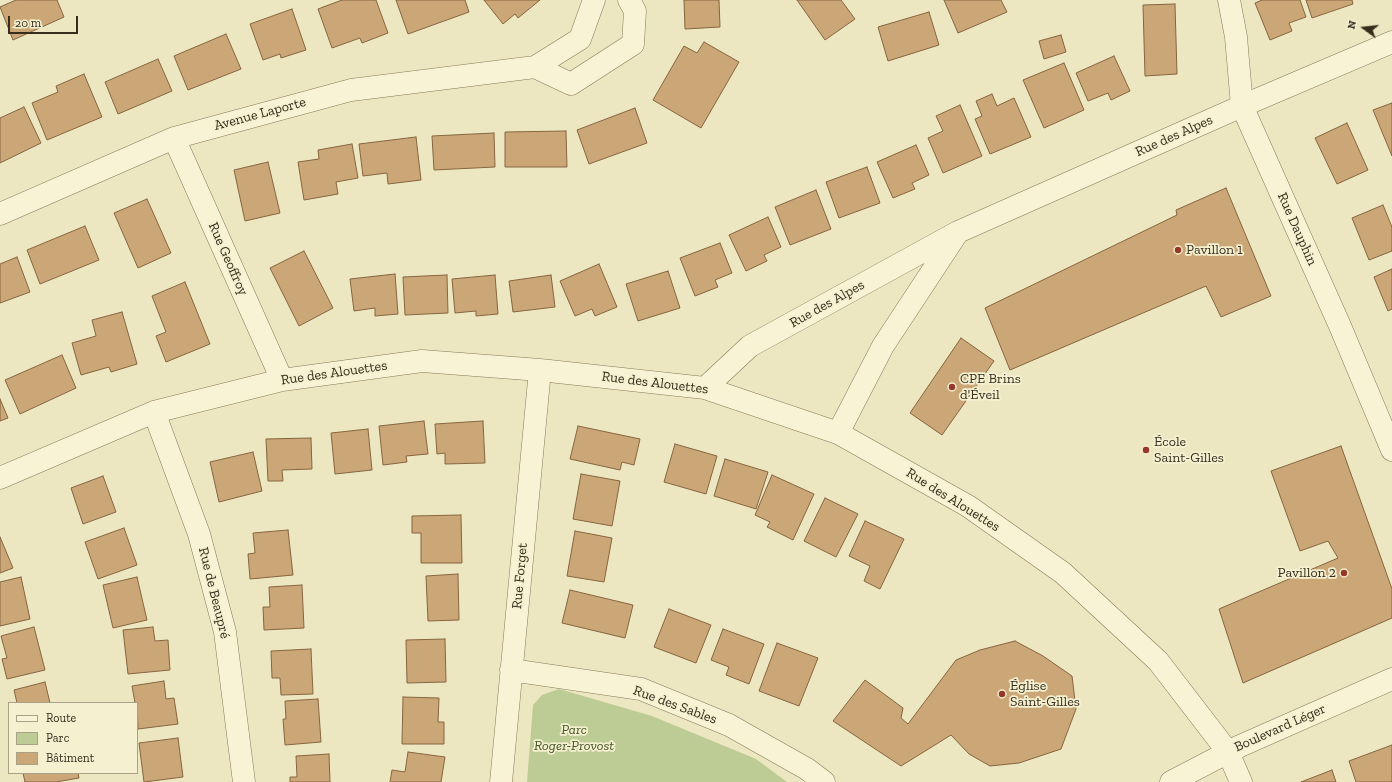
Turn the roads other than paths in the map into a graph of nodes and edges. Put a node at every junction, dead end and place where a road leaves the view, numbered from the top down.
1 (594, 0) edge
2 (629, 0) edge
3 (1229, 0) edge
4 (1392, 42) edge
5 (535, 67) junction
6 (1242, 106) junction
7 (174, 138) junction
8 (0, 214) edge
9 (958, 232) junction
10 (540, 370) junction
11 (282, 380) junction
12 (705, 388) junction
13 (154, 412) junction
14 (838, 433) junction
15 (1392, 450) edge
16 (0, 478) edge
17 (511, 670) junction
18 (1392, 679) edge
19 (1228, 752) junction
20 (244, 782) edge
21 (501, 782) edge
22 (824, 782) edge
23 (1171, 782) edge
24 (1241, 782) edge

1 - 5 street, Avenue Laporte
2 - 5 street
3 - 6 street, Rue Dauphin
4 - 6 street, Rue des Alpes
5 - 7 street, Avenue Laporte
6 - 9 street, Rue des Alpes
6 - 15 street, Rue Dauphin
7 - 8 street, Avenue Laporte
7 - 11 street, Rue Geoffroy
9 - 12 street, Rue des Alpes
9 - 14 street
10 - 11 street, Rue des Alouettes
10 - 12 street, Rue des Alouettes
10 - 17 street, Rue Forget
11 - 13 street, Rue des Alouettes
12 - 14 street, Rue des Alouettes
13 - 16 street, Rue des Alouettes
13 - 20 street, Rue de Beaupré
14 - 19 street, Rue des Alouettes
17 - 21 street, Rue Forget
17 - 22 street, Rue des Sables
18 - 19 street, Boulevard Léger
19 - 23 street, Boulevard Léger
19 - 24 street, Rue des Alouettes

